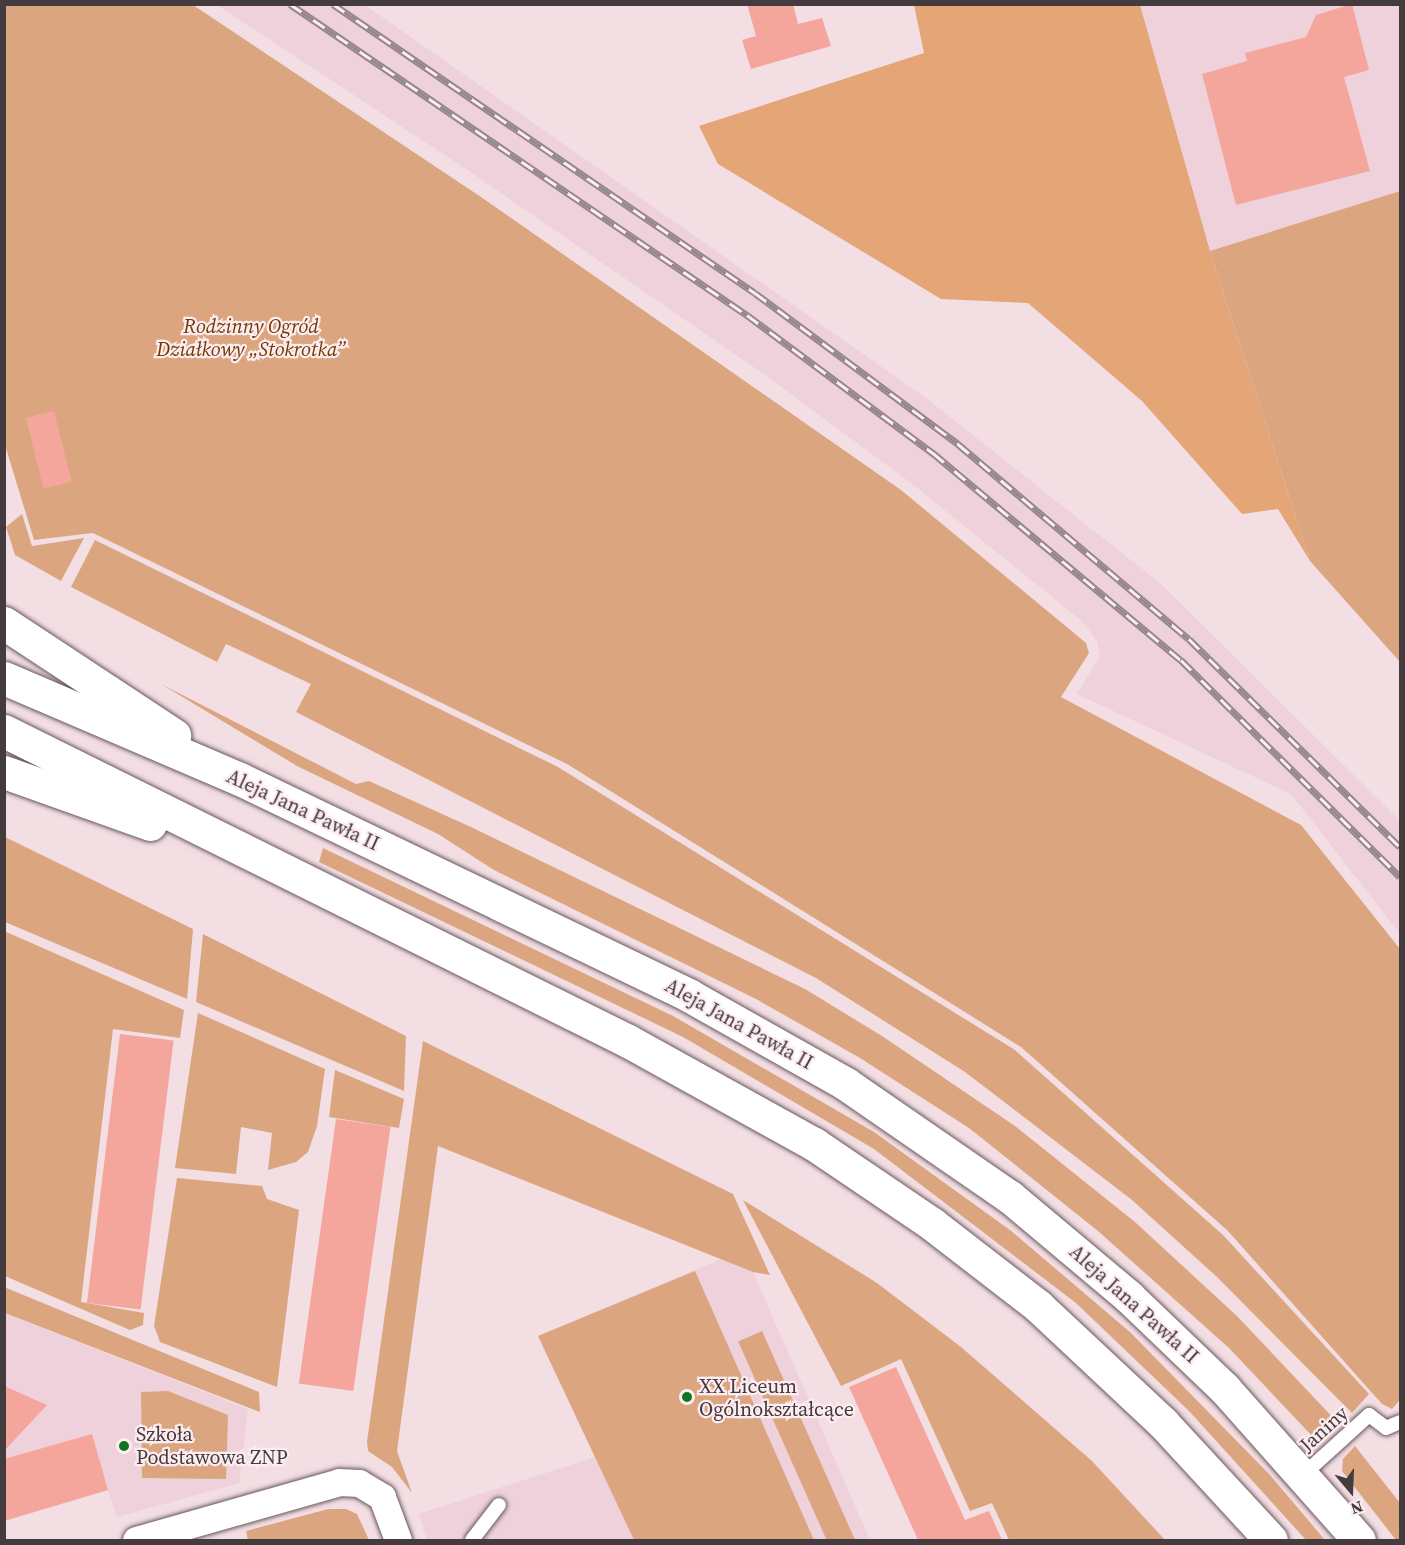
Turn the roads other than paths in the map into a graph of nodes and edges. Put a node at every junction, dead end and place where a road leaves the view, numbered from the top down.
1 (4, 623) edge
2 (4, 678) edge
3 (4, 731) edge
4 (4, 772) edge
5 (240, 779) junction
6 (274, 868) junction
7 (1401, 1422) edge
8 (1304, 1474) junction
9 (499, 1505) dead end
10 (136, 1540) edge
11 (398, 1540) edge
12 (472, 1540) edge
13 (1271, 1540) edge
14 (1359, 1540) edge

1 - 5 main road
2 - 5 main road, Aleja Jana Pawła II
3 - 6 main road
4 - 6 main road
5 - 8 main road, Aleja Jana Pawła II
6 - 13 main road
7 - 8 lane, Janiny
8 - 14 main road, Aleja Jana Pawła II
9 - 12 lane
10 - 11 street

